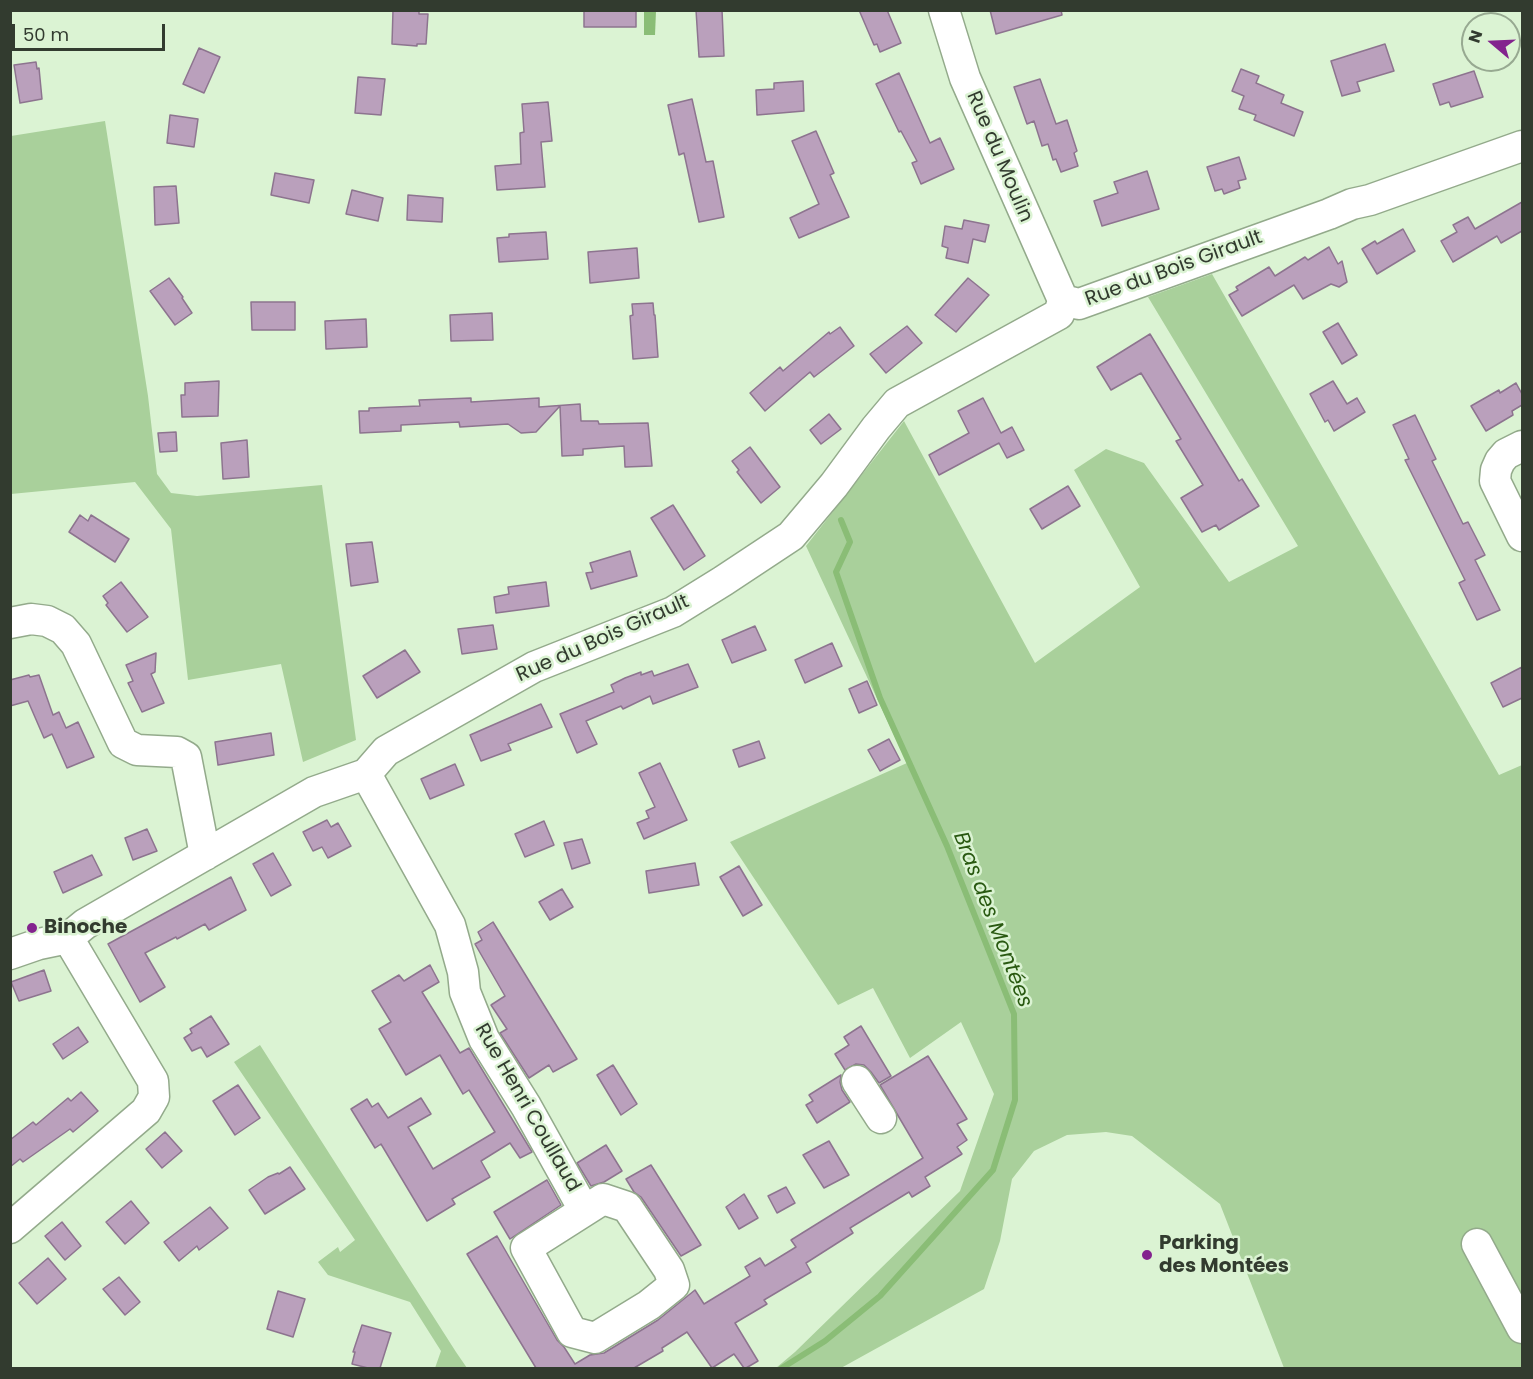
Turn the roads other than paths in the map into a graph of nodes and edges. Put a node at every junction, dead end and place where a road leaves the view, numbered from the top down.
1 (944, 10) edge
2 (1522, 146) edge
3 (1063, 300) junction
4 (1522, 446) edge
5 (1522, 536) edge
6 (10, 623) edge
7 (366, 774) junction
8 (205, 855) junction
9 (68, 938) junction
10 (10, 954) edge
11 (857, 1081) dead end
12 (881, 1118) dead end
13 (584, 1210) junction
14 (10, 1228) edge
15 (1477, 1244) dead end
16 (1522, 1328) edge

1 - 3 street, Rue du Moulin
2 - 3 street, Rue du Bois Girault
3 - 7 street, Rue du Bois Girault
4 - 5 street
6 - 8 street
7 - 8 street, Rue du Bois Girault
7 - 13 street, Rue Henri Coullaud
8 - 9 street, Rue du Bois Girault
9 - 10 street, Rue du Bois Girault
9 - 14 street
11 - 12 street
13 - 13 street
15 - 16 street

